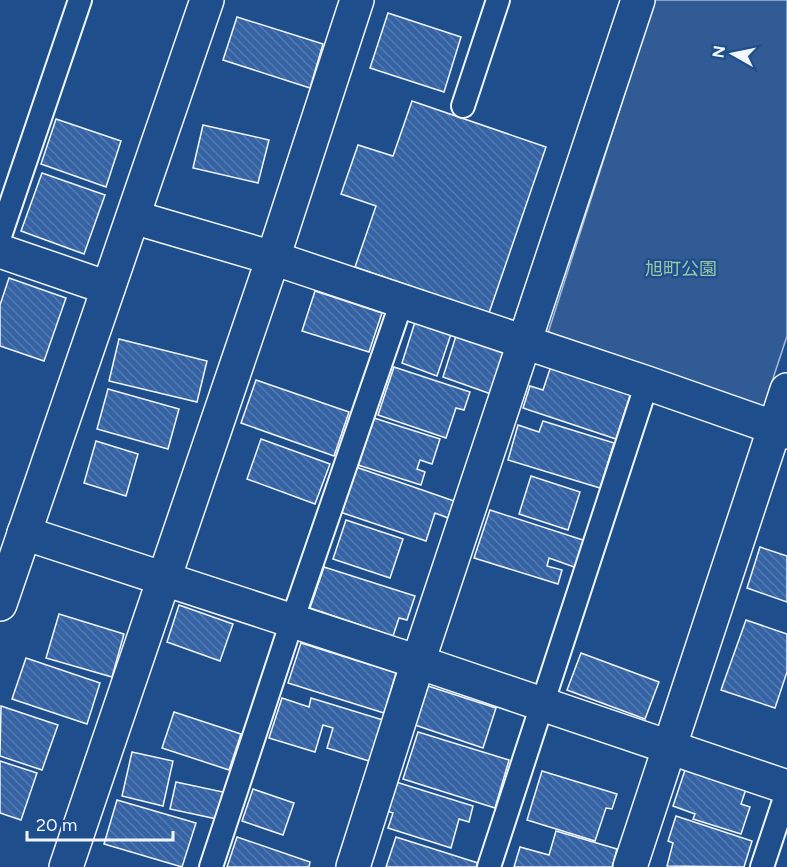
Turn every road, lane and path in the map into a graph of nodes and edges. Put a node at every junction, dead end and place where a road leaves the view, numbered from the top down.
1 (80, 0) edge
2 (207, 0) edge
3 (357, 0) edge
4 (498, 0) edge
5 (638, 0) edge
6 (463, 106) dead end
7 (133, 218) junction
8 (0, 236) edge
9 (0, 250) edge
10 (273, 258) junction
11 (108, 288) junction
12 (402, 301) junction
13 (526, 343) junction
14 (647, 383) junction
15 (787, 390) edge
16 (781, 430) edge
17 (24, 533) junction
18 (164, 580) junction
19 (3, 583) edge
20 (292, 621) junction
21 (418, 662) junction
22 (541, 704) junction
23 (671, 747) junction
24 (787, 788) edge
25 (787, 792) edge
26 (66, 867) edge
27 (211, 867) edge
28 (353, 867) edge
29 (489, 867) edge
30 (630, 867) edge
31 (762, 867) edge

1 - 8 lane
2 - 7 street
3 - 10 street
4 - 6 lane
5 - 13 street
7 - 10 street
7 - 11 street
9 - 11 street
10 - 12 street
10 - 18 street
11 - 17 street
12 - 13 street
12 - 20 lane
13 - 14 street
13 - 21 street
14 - 16 street
14 - 22 lane
15 - 16 street
16 - 23 street
17 - 18 street
17 - 19 street
18 - 20 street
18 - 26 street
20 - 21 street
20 - 27 lane
21 - 22 street
21 - 28 street
22 - 23 street
22 - 29 lane
23 - 24 street
23 - 30 street
25 - 31 lane

